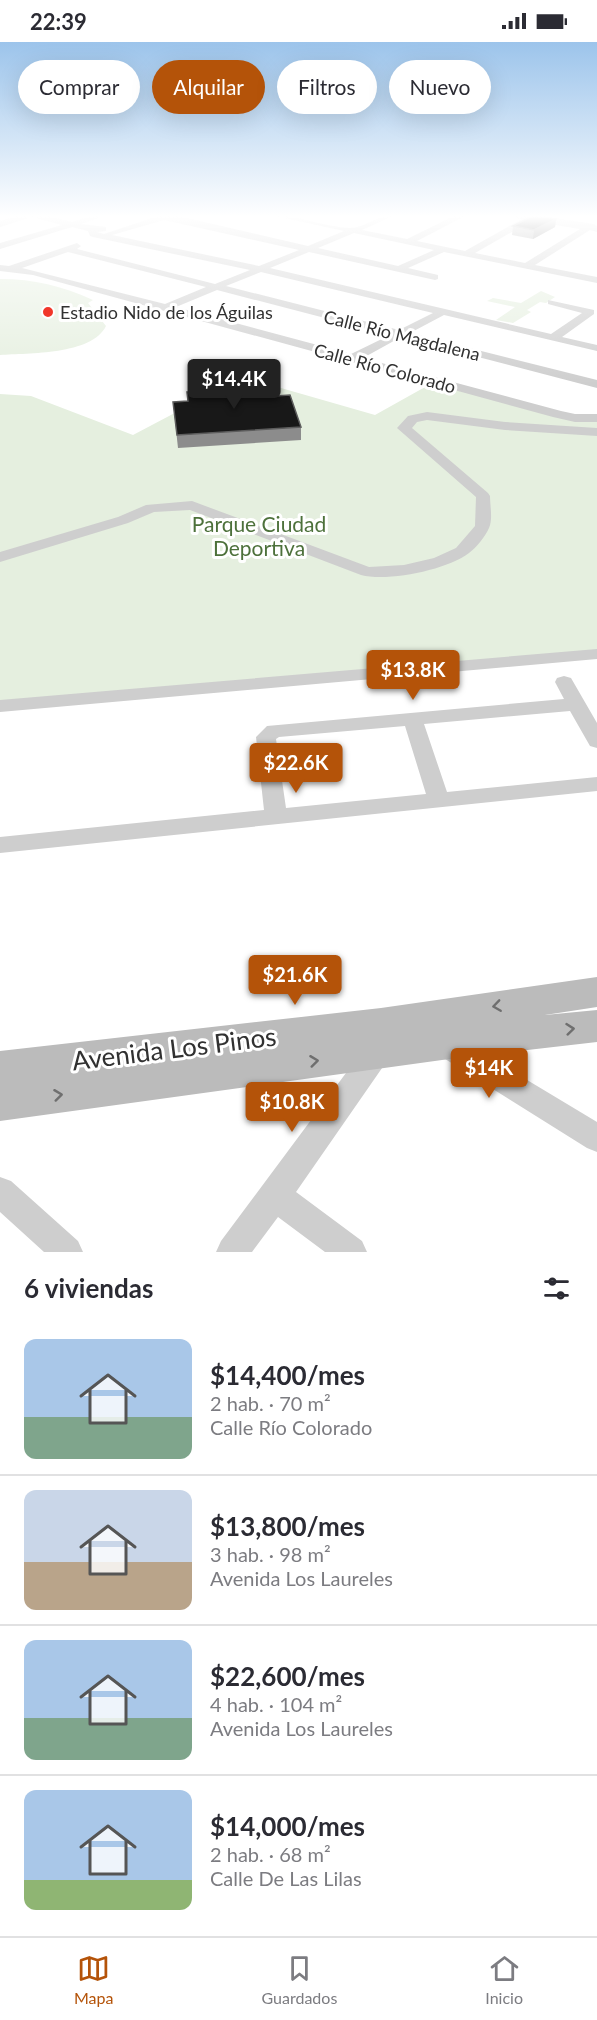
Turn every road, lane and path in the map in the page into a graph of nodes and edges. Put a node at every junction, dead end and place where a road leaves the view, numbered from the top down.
1 (30, 271) edge
2 (152, 271) edge
3 (258, 271) edge
4 (268, 271) edge
5 (410, 271) edge
6 (560, 271) edge
7 (435, 277) dead end
8 (595, 277) edge
9 (214, 288) junction
10 (552, 302) dead end
11 (165, 308) junction
12 (442, 312) junction
13 (399, 334) junction
14 (553, 338) junction
15 (597, 348) edge
16 (351, 359) junction
17 (597, 384) edge
18 (594, 416) edge
19 (597, 432) edge
20 (0, 556) edge
21 (597, 654) edge
22 (564, 682) dead end
23 (576, 704) junction
24 (0, 706) edge
25 (413, 720) junction
26 (597, 741) edge
27 (597, 784) edge
28 (439, 800) junction
29 (276, 816) junction
30 (0, 845) edge
31 (597, 992) edge
32 (597, 1026) edge
33 (437, 1030) junction
34 (380, 1038) junction
35 (0, 1068) edge
36 (0, 1102) edge
37 (597, 1138) edge
38 (0, 1192) edge
39 (275, 1196) junction
40 (67, 1252) edge
41 (232, 1252) edge
42 (351, 1252) edge

1 - 11 street, Calle Río Colorado
2 - 9 street, Calle Río Magdalena
3 - 9 street
4 - 12 street
5 - 7 street
6 - 8 street
9 - 11 street
9 - 13 street, Calle Río Magdalena
10 - 14 street
11 - 16 street, Calle Río Colorado
12 - 13 street
12 - 14 street
13 - 16 street
13 - 17 street, Calle Río Magdalena
14 - 15 street
16 - 18 street, Calle Río Colorado
19 - 20 street
21 - 24 street
22 - 23 street
23 - 25 street
23 - 26 street
25 - 28 street
25 - 29 street
27 - 28 street
28 - 29 street
29 - 30 street
31 -> 33 street, Avenida Los Pinos
33 -> 32 street, Avenida Los Pinos
33 - 34 street, Avenida Los Pinos
33 - 37 street
34 - 35 street, Avenida Los Pinos
36 -> 34 street, Avenida Los Pinos
34 - 39 street
38 - 40 street
39 - 41 street
39 - 42 street

